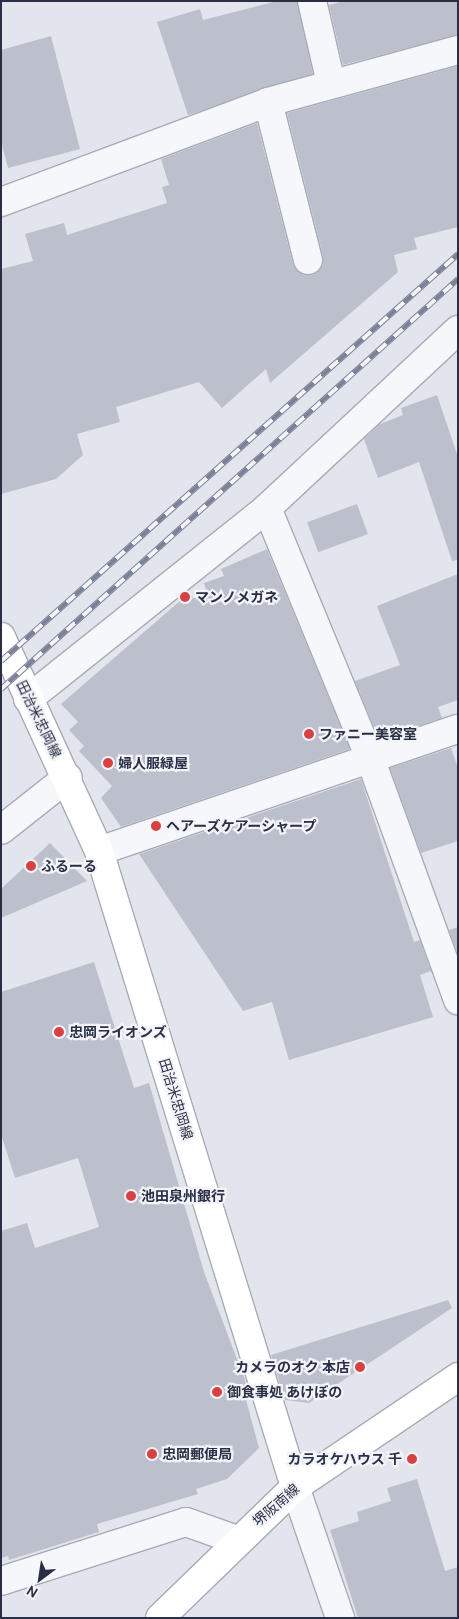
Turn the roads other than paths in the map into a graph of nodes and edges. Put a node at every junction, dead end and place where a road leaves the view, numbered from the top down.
1 (312, 1) edge
2 (458, 50) edge
3 (332, 83) junction
4 (268, 102) junction
5 (1, 202) edge
6 (308, 260) dead end
7 (458, 330) edge
8 (266, 508) junction
9 (1, 637) edge
10 (28, 699) junction
11 (458, 729) edge
12 (370, 758) junction
13 (68, 777) junction
14 (1, 830) edge
15 (99, 851) junction
16 (458, 1000) edge
17 (458, 1377) edge
18 (296, 1487) junction
19 (237, 1540) junction
20 (1, 1580) edge
21 (160, 1618) edge
22 (340, 1618) edge

1 - 3 street
2 - 3 street
3 - 4 street
4 - 5 street
4 - 6 street
7 - 8 street
8 - 10 street
8 - 12 street
9 - 10 main road, 田治米忠岡線
10 - 13 main road, 田治米忠岡線
11 - 12 street
12 - 15 street
12 - 16 street
13 - 14 street
13 - 15 main road, 田治米忠岡線
15 - 18 main road, 田治米忠岡線
17 - 18 main road, 堺阪南線
18 - 19 main road, 堺阪南線
18 - 22 street
19 - 20 street
19 - 21 main road, 堺阪南線

